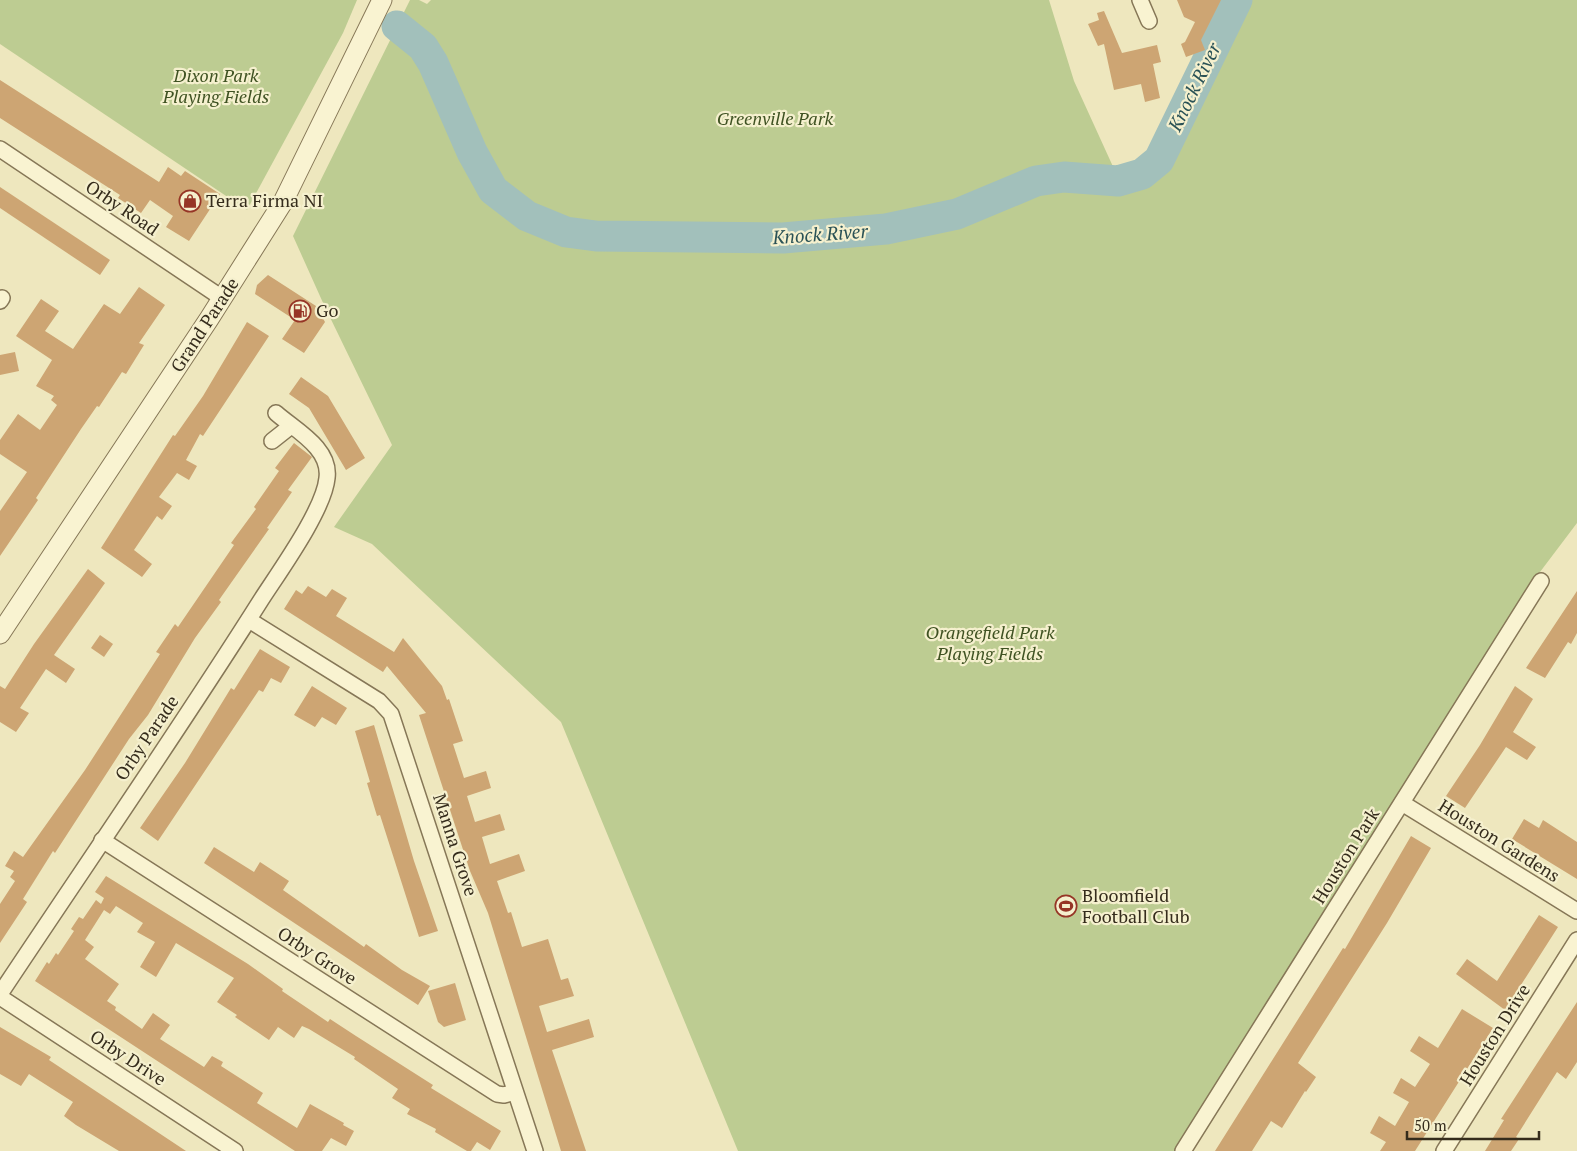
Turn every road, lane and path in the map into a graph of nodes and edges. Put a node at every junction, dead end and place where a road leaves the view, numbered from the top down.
1 (382, 0) edge
2 (1140, 0) edge
3 (1149, 21) dead end
4 (0, 148) edge
5 (222, 298) junction
6 (276, 413) dead end
7 (291, 426) junction
8 (272, 440) dead end
9 (1541, 581) dead end
10 (249, 620) junction
11 (0, 634) edge
12 (1402, 803) junction
13 (102, 840) junction
14 (1577, 911) edge
15 (1577, 940) edge
16 (0, 995) edge
17 (515, 1092) junction
18 (235, 1151) edge
19 (535, 1151) edge
20 (1183, 1151) edge
21 (1444, 1151) edge

1 - 5 street, Grand Parade
2 - 3 street
4 - 5 street, Orby Road
5 - 11 street, Grand Parade
6 - 7 street, Orby Parade
7 - 8 street
7 - 10 street, Orby Parade
9 - 12 street, Houston Park
10 - 13 street, Orby Parade
10 - 17 street, Manna Grove
12 - 14 street, Houston Gardens
12 - 20 street, Houston Park
13 - 16 street, Orby Parade
13 - 17 street, Orby Grove
15 - 21 street, Houston Drive
16 - 18 street, Orby Drive
17 - 19 street, Manna Grove

